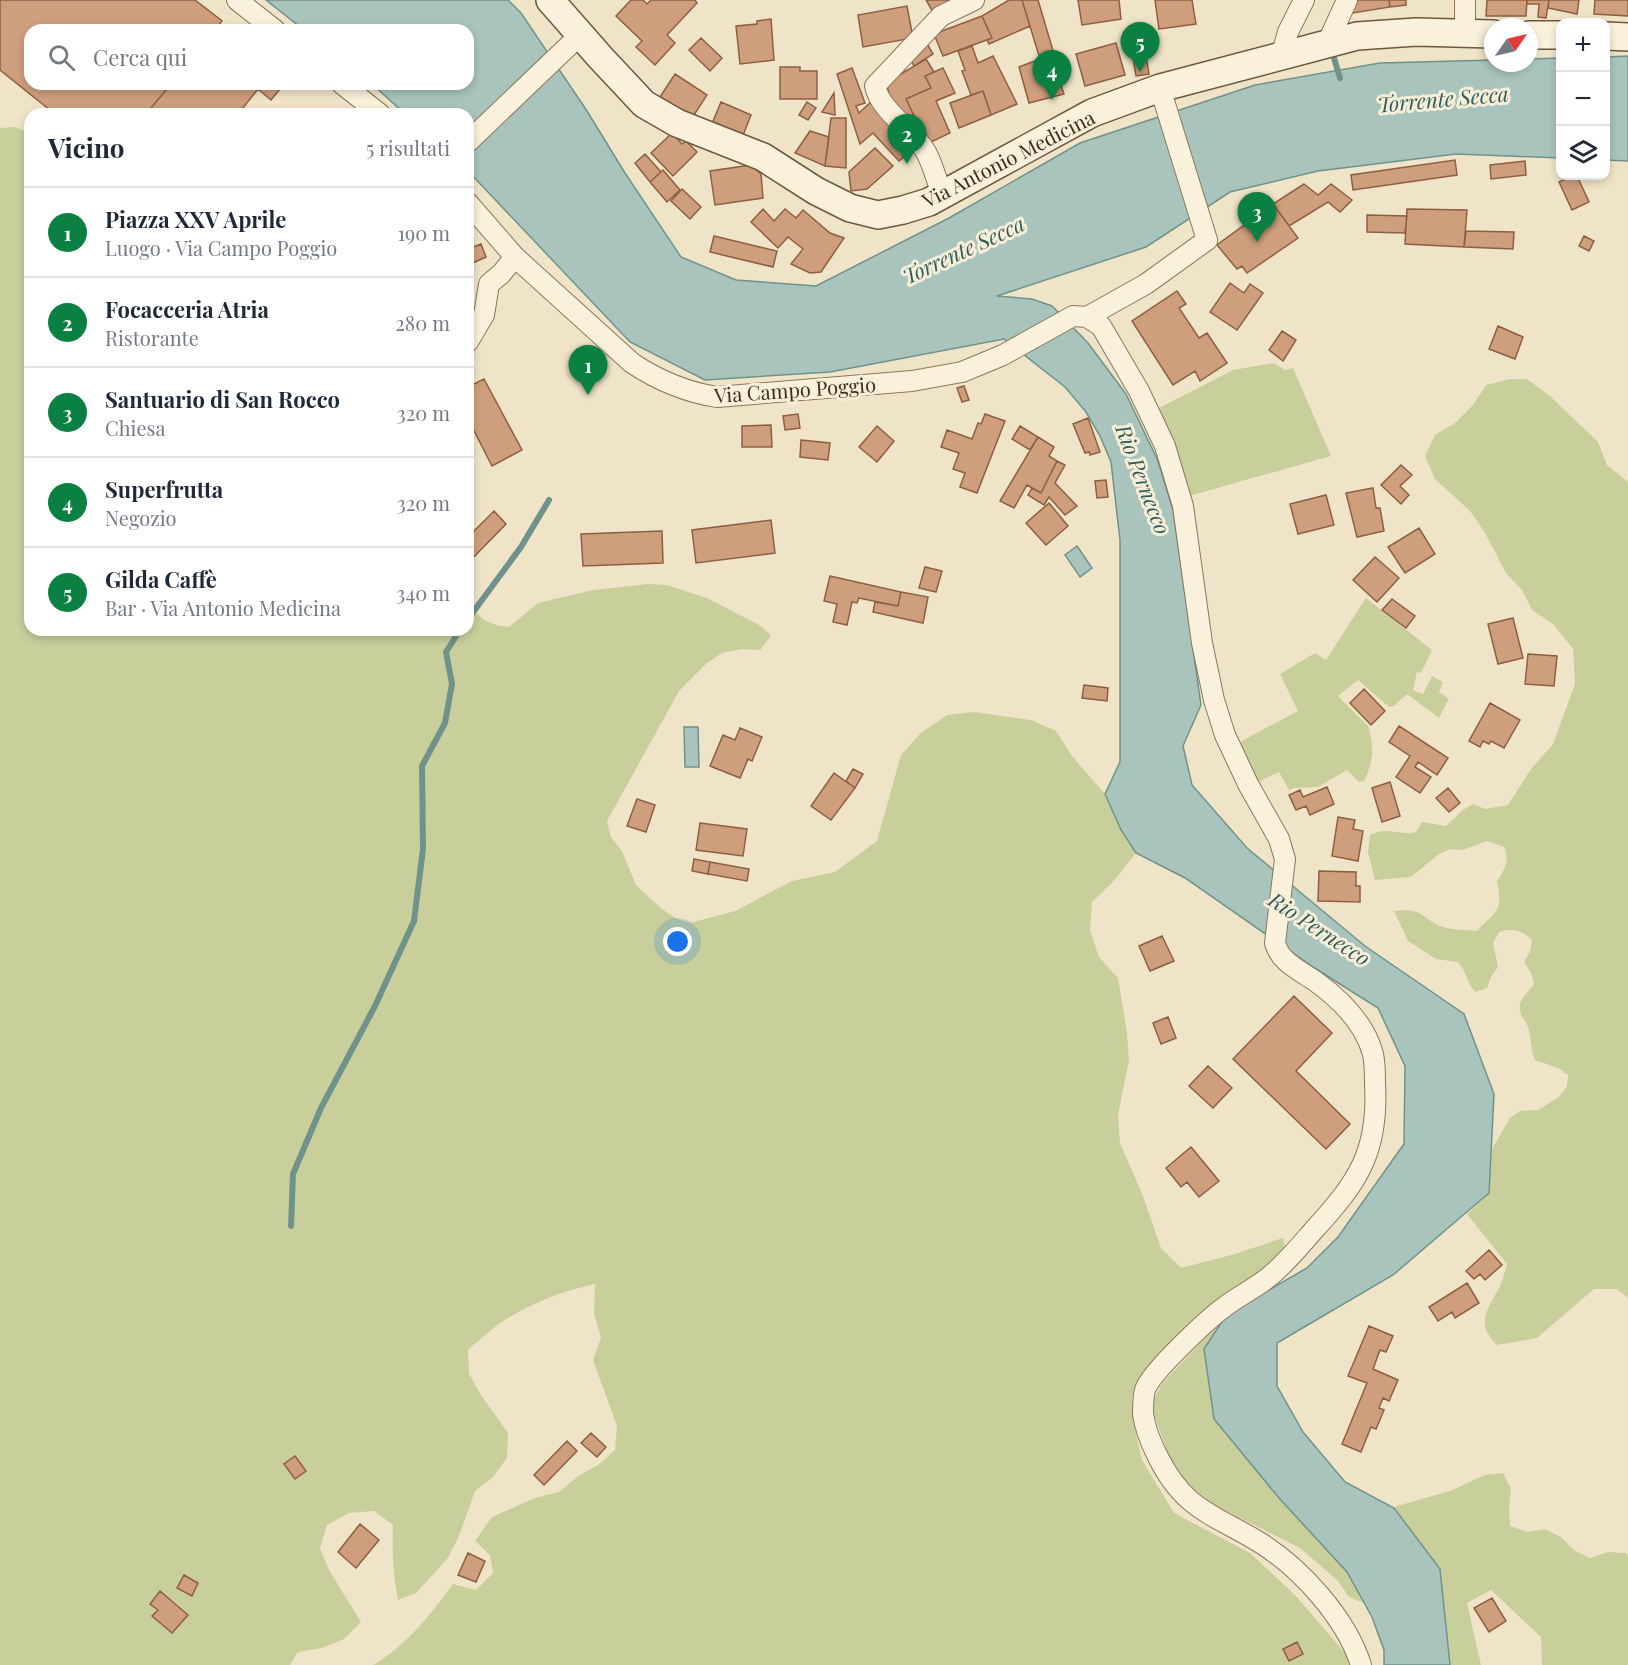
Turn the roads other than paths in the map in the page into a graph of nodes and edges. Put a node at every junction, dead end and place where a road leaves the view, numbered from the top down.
1 (237, 0) edge
2 (550, 0) edge
3 (974, 0) edge
4 (1304, 0) edge
5 (1347, 0) edge
6 (1466, 0) edge
7 (267, 24) edge
8 (1466, 33) junction
9 (1484, 34) edge
10 (1538, 35) edge
11 (1556, 35) edge
12 (1610, 36) edge
13 (1628, 37) edge
14 (571, 43) junction
15 (1327, 44) junction
16 (1281, 57) junction
17 (350, 90) edge
18 (1162, 93) junction
19 (372, 108) edge
20 (474, 136) edge
21 (942, 194) junction
22 (474, 210) edge
23 (515, 257) junction
24 (1080, 317) junction
25 (474, 332) edge
26 (1361, 1665) edge

1 - 7 street
2 - 14 main road, Via Antonio Medicina
3 - 21 street
4 - 16 street
5 - 15 street
6 - 8 street
8 - 9 main road, Via Antonio Medicina
8 - 15 main road, Via Antonio Medicina
10 - 11 main road
12 - 13 main road
14 - 20 street
14 - 21 main road, Via Antonio Medicina
15 - 16 main road, Via Antonio Medicina
16 - 18 main road, Via Antonio Medicina
17 - 19 street
18 - 21 main road, Via Antonio Medicina
18 - 24 street, Via Campo Poggio
22 - 23 street, Via Campo Poggio
23 - 24 street, Via Campo Poggio
23 - 25 street
24 - 26 street

